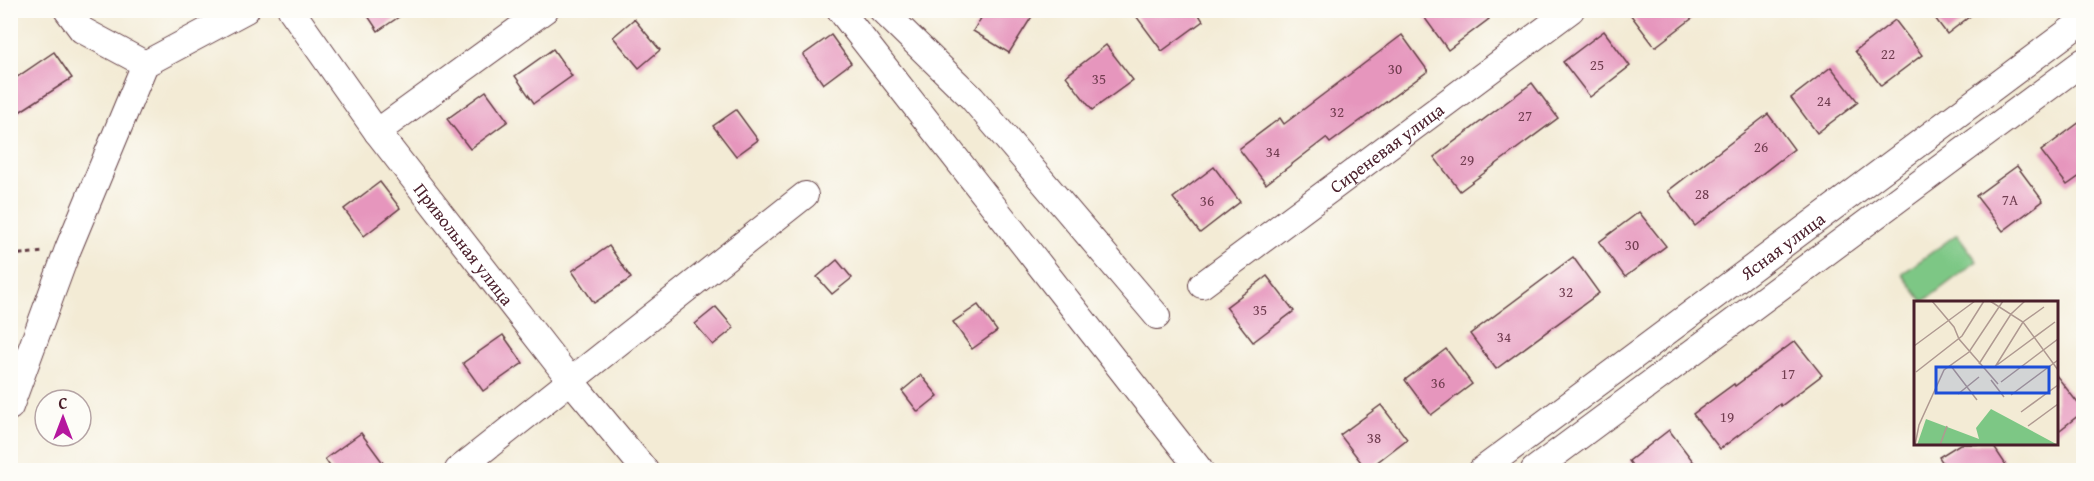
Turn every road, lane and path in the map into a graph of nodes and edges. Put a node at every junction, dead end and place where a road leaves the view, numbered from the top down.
1 (67, 10) edge
2 (246, 10) edge
3 (291, 10) edge
4 (545, 10) edge
5 (840, 10) edge
6 (882, 10) edge
7 (1571, 10) edge
8 (2084, 20) edge
9 (2084, 61) edge
10 (146, 64) junction
11 (377, 132) junction
12 (805, 195) dead end
13 (68, 249) junction
14 (10, 255) edge
15 (1202, 285) dead end
16 (1157, 316) dead end
17 (571, 381) junction
18 (10, 407) edge
19 (458, 471) edge
20 (645, 471) edge
21 (1200, 471) edge
22 (1482, 471) edge
23 (1534, 471) edge

1 - 10 street
2 - 10 street
3 - 11 street, Привольная улица
4 - 11 street
5 - 21 street
6 - 16 street
7 - 15 street, Сиреневая улица
8 - 22 street, Ясная улица
9 - 23 street, Ясная улица
10 - 13 street
11 - 17 street, Привольная улица
12 - 17 street
13 - 14 path
13 - 18 street
17 - 19 street
17 - 20 street, Привольная улица

